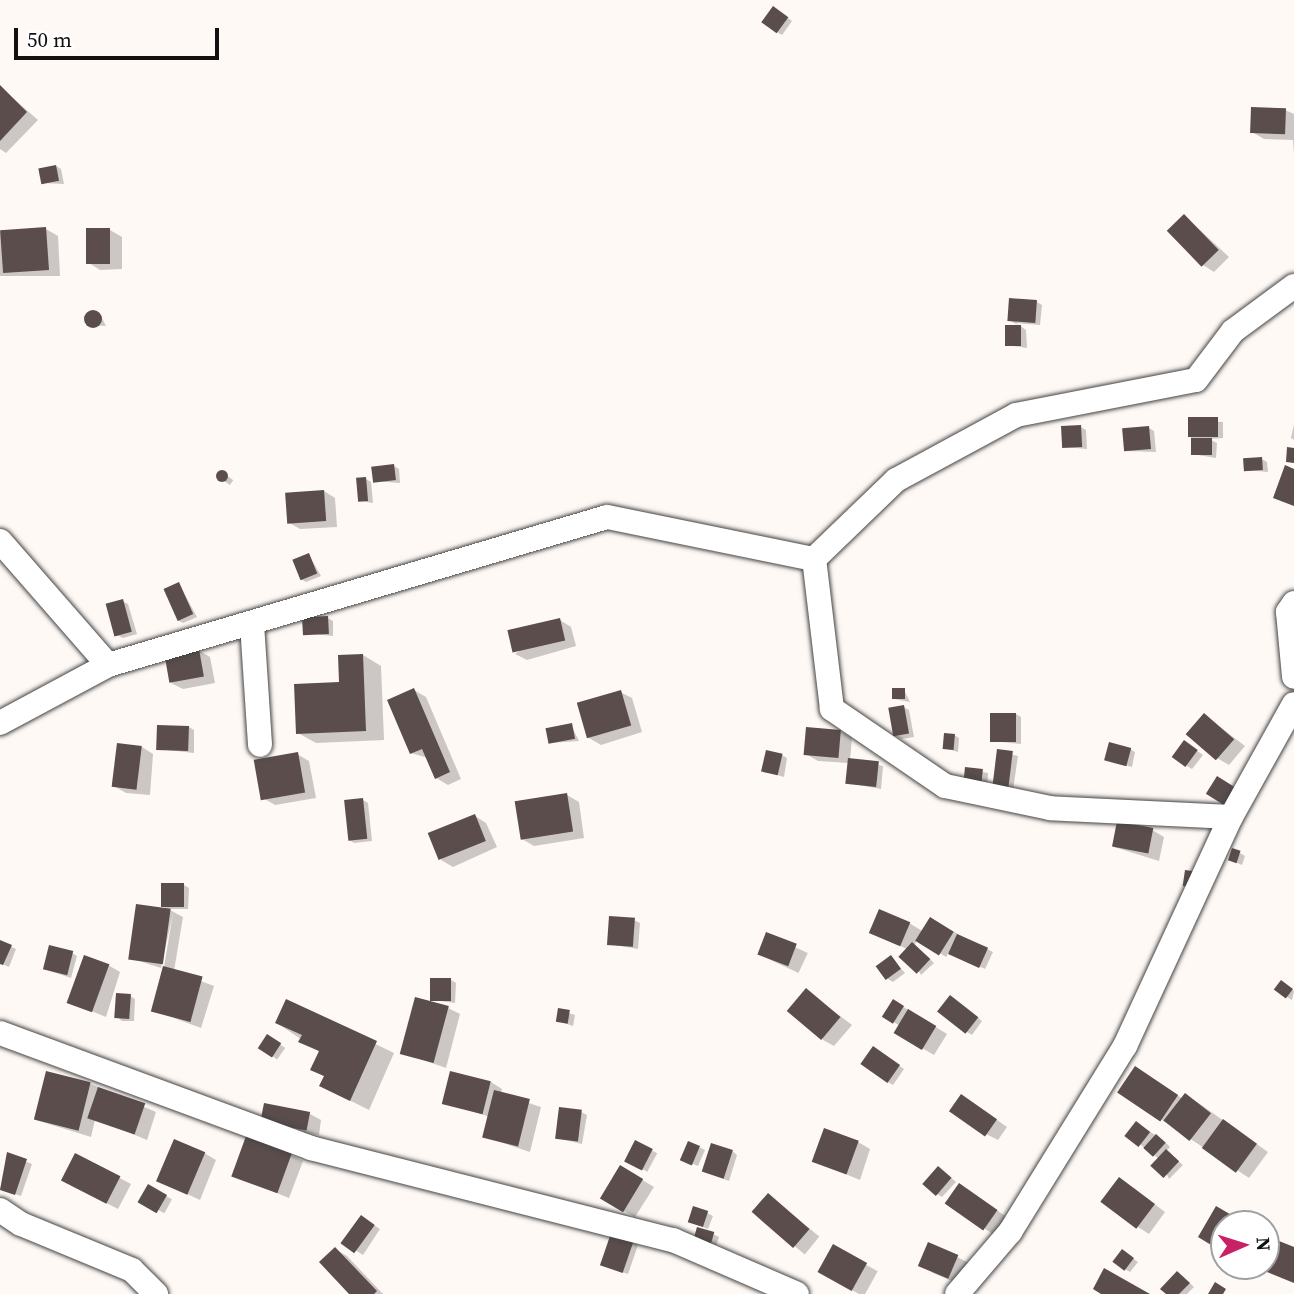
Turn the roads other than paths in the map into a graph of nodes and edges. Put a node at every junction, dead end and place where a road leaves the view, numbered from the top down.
1 (1294, 286) edge
2 (0, 541) edge
3 (814, 559) junction
4 (1294, 603) edge
5 (251, 624) junction
6 (107, 665) junction
7 (1294, 677) edge
8 (1294, 704) edge
9 (0, 723) edge
10 (260, 745) dead end
11 (1231, 817) junction
12 (0, 1033) edge
13 (0, 1210) edge
14 (156, 1294) edge
15 (797, 1294) edge
16 (957, 1294) edge

1 - 3 street
2 - 6 street
3 - 5 street
3 - 11 street
4 - 7 street
5 - 6 street
5 - 10 street
6 - 9 street
8 - 11 street
11 - 16 street
12 - 15 street
13 - 14 street

